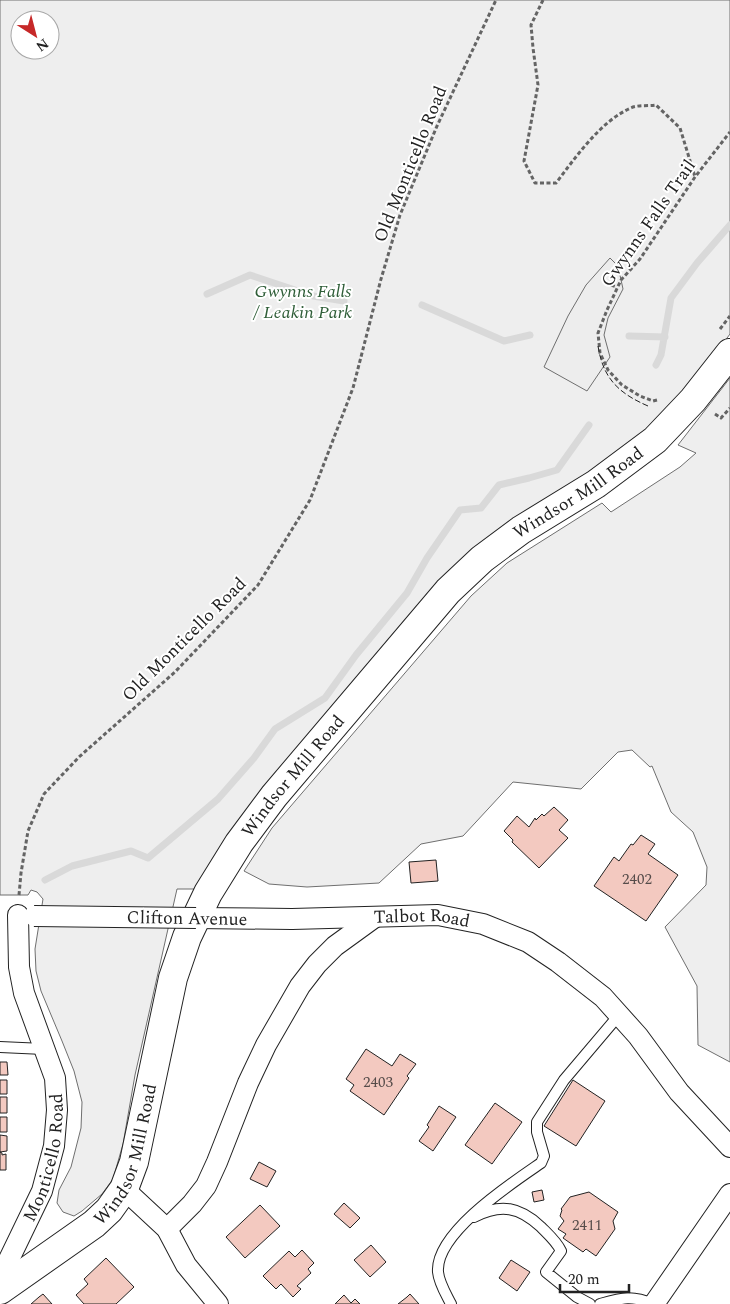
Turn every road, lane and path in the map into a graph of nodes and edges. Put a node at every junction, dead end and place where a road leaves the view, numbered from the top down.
1 (496, 0) edge
2 (543, 0) edge
3 (730, 132) edge
4 (695, 177) junction
5 (611, 285) dead end
6 (617, 287) junction
7 (730, 316) edge
8 (724, 342) edge
9 (662, 399) dead end
10 (17, 915) edge
11 (375, 917) junction
12 (619, 1014) junction
13 (0, 1047) edge
14 (44, 1049) junction
15 (729, 1149) edge
16 (124, 1189) junction
17 (730, 1193) edge
18 (466, 1222) junction
19 (167, 1228) junction
20 (0, 1278) edge
21 (0, 1290) edge
22 (218, 1304) edge
23 (451, 1304) edge
24 (590, 1304) edge
25 (600, 1304) edge
26 (654, 1304) edge

1 - 10 path, Old Monticello Road
2 - 4 path
3 - 4 path, Gwynns Falls Trail
4 - 6 path, Gwynns Falls Trail
5 - 6 path
6 - 9 path, Gwynns Falls Trail
7 - 8 path
8 - 16 main road, Windsor Mill Road
10 - 11 street, Clifton Avenue, bridge
10 - 14 street, Monticello Road
11 - 12 street, Talbot Road
11 - 19 street, Talbot Road
12 - 15 street, Talbot Road
12 - 18 lane
13 - 14 lane
14 - 20 street, Monticello Road
16 - 19 street
16 - 21 main road, Windsor Mill Road
17 - 26 street
18 - 23 lane
18 - 24 lane
19 - 22 street
25 - 26 lane

